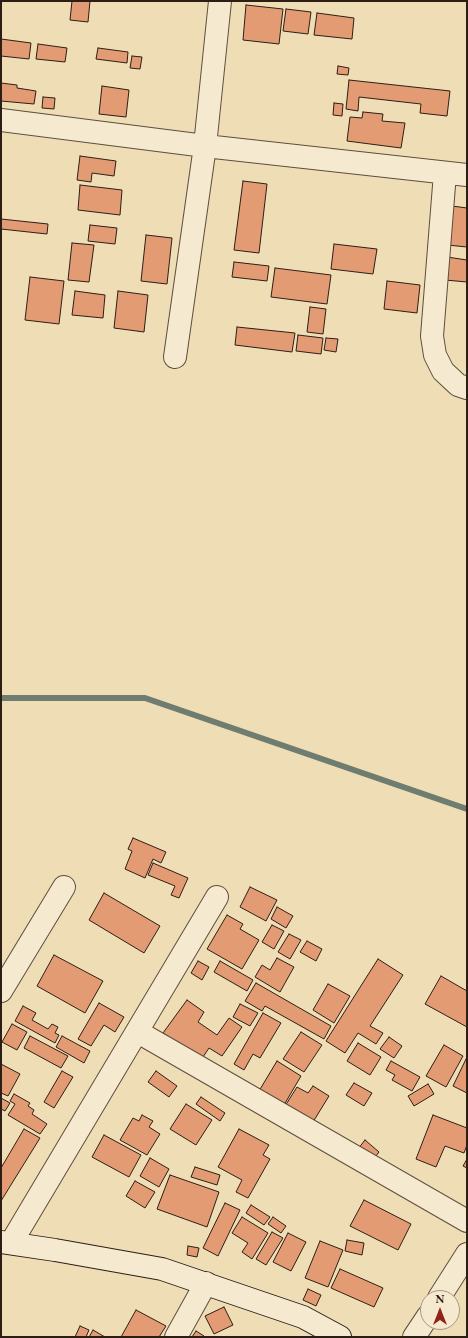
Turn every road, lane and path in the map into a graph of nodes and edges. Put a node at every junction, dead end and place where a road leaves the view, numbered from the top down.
1 (220, 1) edge
2 (1, 120) edge
3 (205, 146) junction
4 (445, 173) junction
5 (467, 175) edge
6 (175, 358) dead end
7 (467, 388) edge
8 (64, 887) dead end
9 (216, 897) dead end
10 (1, 991) edge
11 (138, 1032) junction
12 (467, 1221) edge
13 (6, 1243) edge
14 (467, 1254) edge
15 (206, 1283) junction
16 (444, 1290) edge
17 (420, 1328) edge
18 (176, 1337) edge
19 (340, 1337) edge
20 (414, 1337) edge

1 - 3 street
2 - 3 street
3 - 4 street
3 - 6 street
4 - 5 street
4 - 7 street
8 - 10 street
9 - 11 street
11 - 12 street
11 - 13 street
13 - 15 street
14 - 16 street
15 - 18 street
15 - 19 street
17 - 20 street

